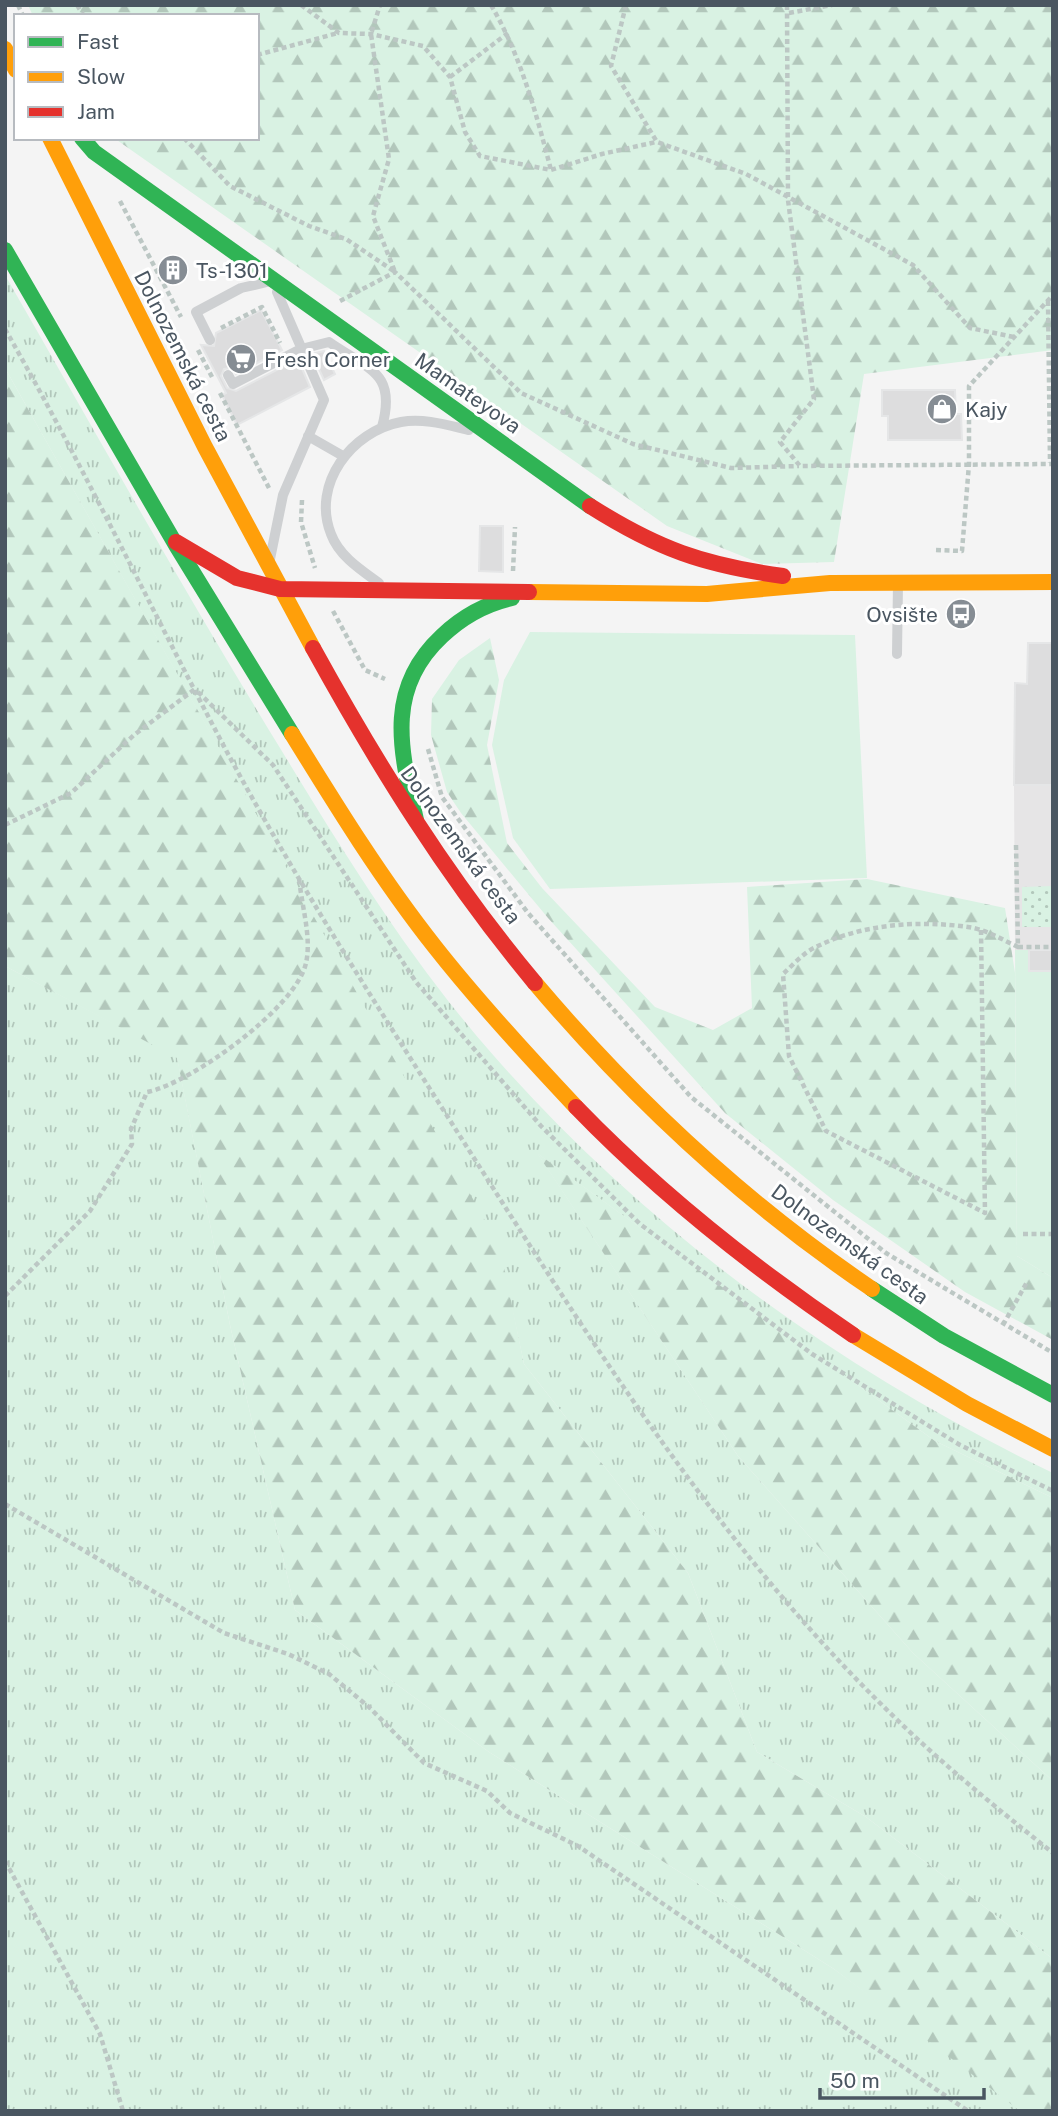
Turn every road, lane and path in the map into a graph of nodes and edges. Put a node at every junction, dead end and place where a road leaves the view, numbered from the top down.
1 (301, 5) edge
2 (380, 5) edge
3 (491, 5) edge
4 (626, 5) edge
5 (787, 5) edge
6 (832, 5) edge
7 (789, 13) junction
8 (339, 33) junction
9 (508, 33) junction
10 (371, 34) junction
11 (5, 49) edge
12 (259, 54) edge
13 (14, 66) edge
14 (450, 77) junction
15 (51, 140) edge
16 (84, 140) edge
17 (186, 140) edge
18 (657, 142) junction
19 (551, 170) junction
20 (788, 200) junction
21 (5, 250) edge
22 (395, 272) junction
23 (273, 280) junction
24 (1053, 295) edge
25 (1048, 300) junction
26 (318, 313) junction
27 (1050, 322) edge
28 (5, 329) edge
29 (209, 337) joint
30 (1014, 337) junction
31 (283, 349) dead end
32 (301, 349) junction
33 (1051, 372) edge
34 (228, 375) dead end
35 (382, 428) junction
36 (490, 435) junction
37 (308, 436) junction
38 (343, 456) junction
39 (969, 464) junction
40 (1051, 464) edge
41 (800, 466) junction
42 (515, 527) dead end
43 (171, 539) junction
44 (936, 550) dead end
45 (267, 565) junction
46 (1053, 582) edge
47 (830, 583) junction
48 (898, 583) junction
49 (280, 589) junction
50 (387, 589) junction
51 (512, 592) junction
52 (540, 592) junction
53 (897, 654) dead end
54 (195, 689) junction
55 (428, 748) dead end
56 (5, 825) edge
57 (416, 825) junction
58 (1016, 845) dead end
59 (299, 876) junction
60 (981, 930) junction
61 (1018, 947) junction
62 (1053, 947) edge
63 (1023, 1234) dead end
64 (1053, 1234) edge
65 (1027, 1282) dead end
66 (5, 1296) edge
67 (1003, 1325) junction
68 (1053, 1353) edge
69 (1053, 1395) edge
70 (1053, 1449) edge
71 (5, 1504) edge
72 (1053, 1853) edge
73 (5, 1861) edge
74 (123, 2111) edge
75 (968, 2111) edge

1 - 8 path
2 - 10 path
3 - 9 path
4 - 18 path
5 - 7 path
6 - 7 path
7 - 20 path
8 - 10 path
8 - 12 path
9 - 14 path
9 - 19 path
10 - 14 path
10 - 22 path
11 - 13 main road
14 - 19 path
15 - 45 main road, Dolnozemská cesta
16 - 23 main road, Mamateyova
17 - 22 path
18 - 19 path
18 - 20 path
20 - 30 path
20 - 41 path
21 - 43 main road
22 - 26 path
22 - 41 path
23 - 26 main road, Mamateyova
23 - 29 lane
23 - 32 lane
24 - 25 path
25 - 27 path
25 - 30 path
26 - 36 main road, Mamateyova
27 - 33 path
28 - 54 path
29 - 31 path
30 - 39 path
32 - 34 lane
32 - 35 lane
32 - 37 lane
33 - 40 path
35 - 36 lane
35 - 38 lane
36 - 47 main road, Mamateyova
37 - 38 lane
37 - 45 lane
38 - 50 lane
39 - 40 path
39 - 41 path
39 - 44 path
42 - 51 path
43 - 49 main road, Mamateyova
43 - 70 main road
45 - 49 main road, Dolnozemská cesta
46 - 48 main road, Mamateyova
47 - 48 main road, Mamateyova
47 - 52 main road, Mamateyova
48 - 53 lane
49 - 50 main road, Mamateyova
49 - 57 main road, Dolnozemská cesta
50 - 51 main road, Mamateyova
51 - 52 main road, Mamateyova
52 - 57 main road
54 - 56 path
54 - 59 path
55 - 67 path
57 - 69 main road, Dolnozemská cesta
58 - 61 path
59 - 66 path
59 - 72 path
60 - 60 path
60 - 61 path
61 - 62 path
63 - 64 path
65 - 67 path
67 - 68 path
71 - 75 path
73 - 74 path

